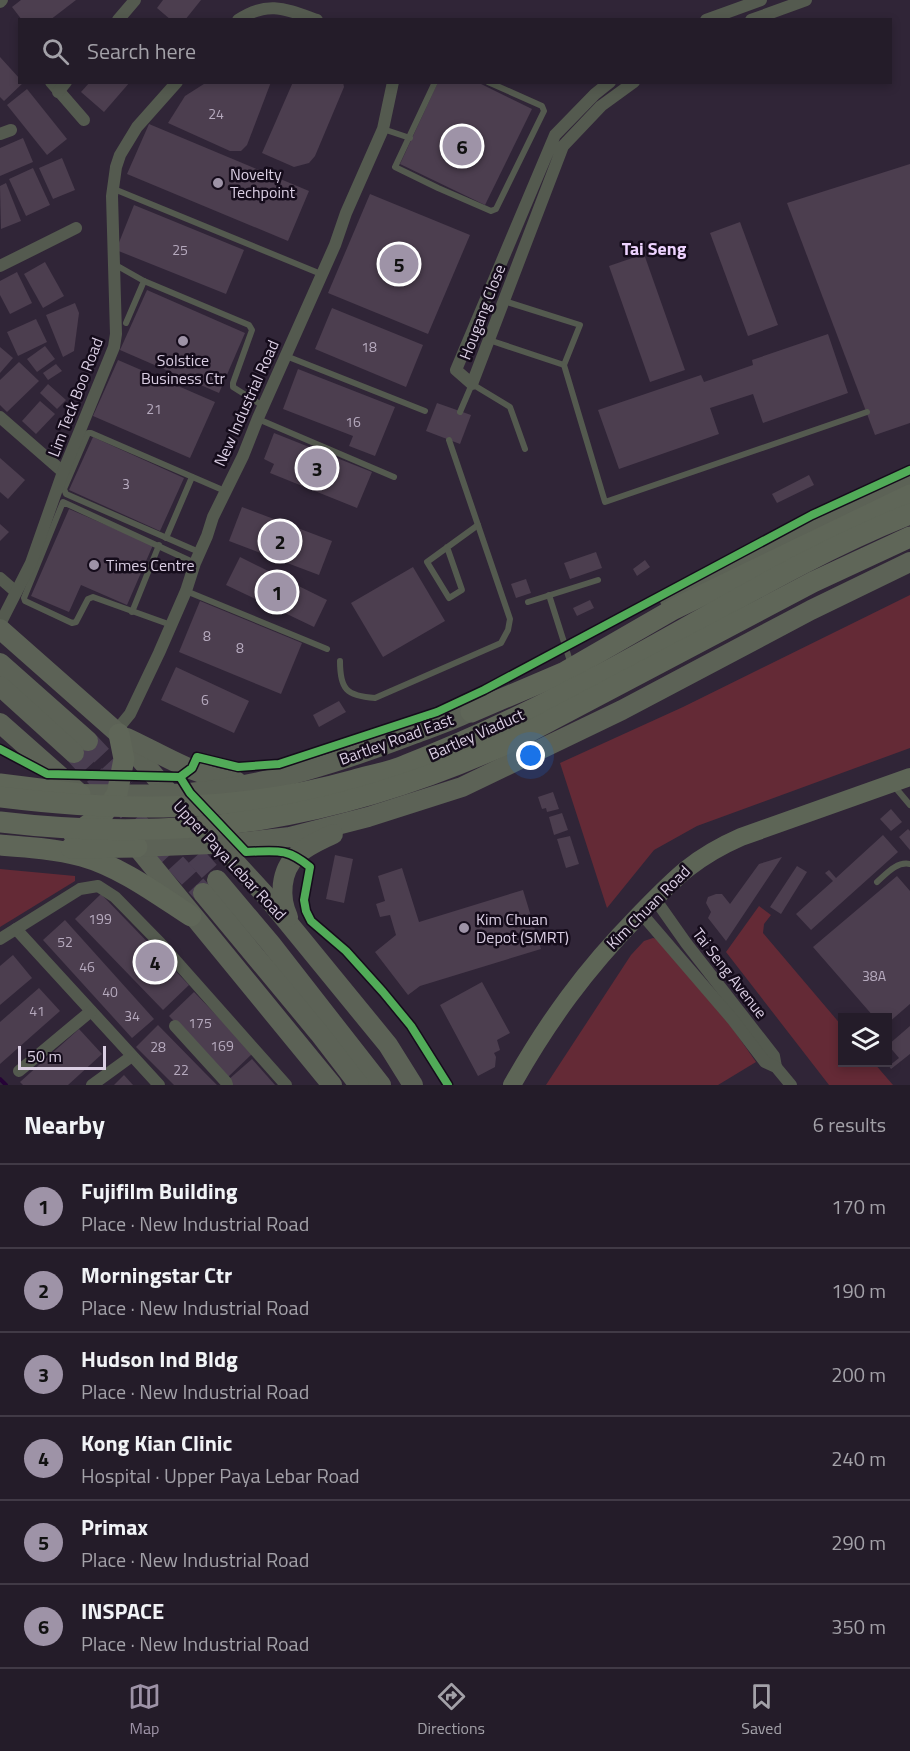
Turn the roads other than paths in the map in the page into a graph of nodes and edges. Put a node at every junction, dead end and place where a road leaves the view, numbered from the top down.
1 (135, 0) edge
2 (761, 0) edge
3 (806, 0) edge
4 (791, 2) edge
5 (769, 6) edge
6 (120, 18) edge
7 (242, 18) edge
8 (311, 18) edge
9 (712, 18) edge
10 (754, 18) edge
11 (175, 84) edge
12 (393, 84) edge
13 (434, 84) edge
14 (492, 84) edge
15 (608, 84) edge
16 (631, 84) edge
17 (58, 86) edge
18 (84, 120) dead end
19 (384, 129) junction
20 (410, 138) junction
21 (113, 189) junction
22 (76, 228) dead end
23 (114, 264) junction
24 (0, 266) edge
25 (321, 274) junction
26 (144, 281) junction
27 (504, 301) junction
28 (126, 323) dead end
29 (489, 339) junction
30 (285, 355) junction
31 (564, 365) junction
32 (472, 384) junction
33 (263, 406) junction
34 (425, 411) dead end
35 (460, 411) dead end
36 (867, 412) dead end
37 (0, 417) edge
38 (258, 418) junction
39 (449, 440) dead end
40 (525, 449) dead end
41 (63, 472) junction
42 (192, 477) junction
43 (394, 477) dead end
44 (910, 482) edge
45 (226, 492) junction
46 (910, 495) edge
47 (910, 514) edge
48 (478, 525) junction
49 (910, 537) edge
50 (166, 538) junction
51 (159, 545) junction
52 (447, 548) junction
53 (197, 557) junction
54 (910, 562) edge
55 (0, 578) edge
56 (598, 580) dead end
57 (186, 591) junction
58 (16, 592) junction
59 (549, 595) junction
60 (528, 602) dead end
61 (132, 612) junction
62 (0, 624) edge
63 (171, 625) junction
64 (0, 629) edge
65 (327, 649) dead end
66 (569, 658) junction
67 (340, 660) dead end
68 (0, 663) edge
69 (0, 686) edge
70 (471, 712) junction
71 (100, 716) junction
72 (0, 723) edge
73 (118, 733) junction
74 (910, 777) edge
75 (61, 778) junction
76 (257, 782) junction
77 (892, 783) junction
78 (3, 789) edge
79 (80, 794) junction
80 (117, 794) junction
81 (169, 794) junction
82 (910, 805) edge
83 (103, 814) junction
84 (368, 817) junction
85 (0, 822) edge
86 (0, 844) edge
87 (219, 844) junction
88 (137, 847) junction
89 (37, 848) junction
90 (910, 864) edge
91 (877, 882) dead end
92 (655, 899) junction
93 (641, 913) junction
94 (191, 916) junction
95 (16, 929) junction
96 (0, 939) edge
97 (303, 941) junction
98 (91, 1011) junction
99 (175, 1026) dead end
100 (132, 1056) junction
101 (776, 1067) junction
102 (19, 1071) dead end
103 (92, 1085) edge
104 (159, 1085) edge
105 (227, 1085) edge
106 (286, 1085) edge
107 (332, 1085) edge
108 (359, 1085) edge
109 (381, 1085) edge
110 (413, 1085) edge
111 (512, 1085) edge
112 (790, 1085) edge

1 - 6 street
2 - 9 street
3 - 4 street
4 - 5 street
5 - 10 street
7 - 8 street
11 - 21 street, Lim Teck Boo Road
12 - 19 street, New Industrial Road
13 - 20 lane
14 - 20 lane
15 - 32 street, Hougang Close
16 - 27 street, Hougang Close
17 - 18 street
19 - 20 lane
19 - 25 street, New Industrial Road
21 - 23 street, Lim Teck Boo Road
21 - 25 lane
22 - 24 street
23 - 26 lane
23 - 41 street, Lim Teck Boo Road
25 - 30 street, New Industrial Road
26 - 28 lane
26 - 33 lane
27 - 29 street, Hougang Close
27 - 31 lane
29 - 31 lane
29 - 32 street, Hougang Close
30 - 33 street, New Industrial Road
30 - 34 lane
31 - 36 lane
32 - 35 lane
32 - 40 lane
33 - 38 street, New Industrial Road
37 - 41 street
38 - 43 lane
38 - 45 street, New Industrial Road
39 - 48 lane
41 - 58 street, Lim Teck Boo Road
42 - 45 lane
42 - 50 lane
42 - 50 lane
44 - 66 main road, Bartley Road East
45 - 53 street, New Industrial Road
46 - 70 highway
47 - 78 highway, Bartley Viaduct, bridge
48 - 52 lane
48 - 67 lane
49 - 85 highway, Bartley Viaduct, bridge
50 - 53 lane
51 - 53 lane
51 - 61 lane
51 - 61 lane
52 - 52 lane
53 - 57 street, New Industrial Road
54 - 84 main road
55 - 58 street
56 - 59 lane
57 - 63 street, New Industrial Road
57 - 65 lane
58 - 62 street, Lim Teck Boo Road
59 - 60 lane
59 - 66 lane
61 - 63 lane
63 - 73 street, New Industrial Road
64 - 71 main road, Upper Paya Lebar Road
66 - 70 main road, Bartley Road East
68 - 69 main road
70 - 76 main road, Bartley Road East
71 - 73 main road, Upper Paya Lebar Road
71 - 75 main road
72 - 75 main road
73 - 76 main road
73 - 80 highway
73 - 81 main road, Upper Paya Lebar Road
74 - 77 main road, Kim Chuan Road
75 - 79 main road
76 - 81 main road, Bartley Road East
77 - 82 lane
77 - 92 main road, Kim Chuan Road
78 - 79 highway
78 - 86 highway
79 - 80 main road, Bartley Road East
79 - 83 main road
80 - 81 main road, Bartley Road East
80 - 83 highway
81 - 87 main road, Upper Paya Lebar Road
83 - 88 main road
83 - 89 highway
84 - 87 main road
84 - 97 main road
86 - 89 highway
87 - 88 main road
87 - 97 main road, Upper Paya Lebar Road
88 - 89 highway
88 - 94 main road
89 - 94 highway
90 - 91 lane
92 - 93 main road, Kim Chuan Road
92 - 101 street, Tai Seng Avenue
93 - 101 street, Tai Seng Avenue
93 - 111 main road, Kim Chuan Road
94 - 107 main road
95 - 96 street
95 - 98 street
95 - 106 street
97 - 110 main road, Upper Paya Lebar Road
98 - 100 street
98 - 102 street
99 - 105 street
100 - 103 street
100 - 104 street
101 - 112 street, Tai Seng Avenue
108 - 109 main road, Upper Paya Lebar Road

